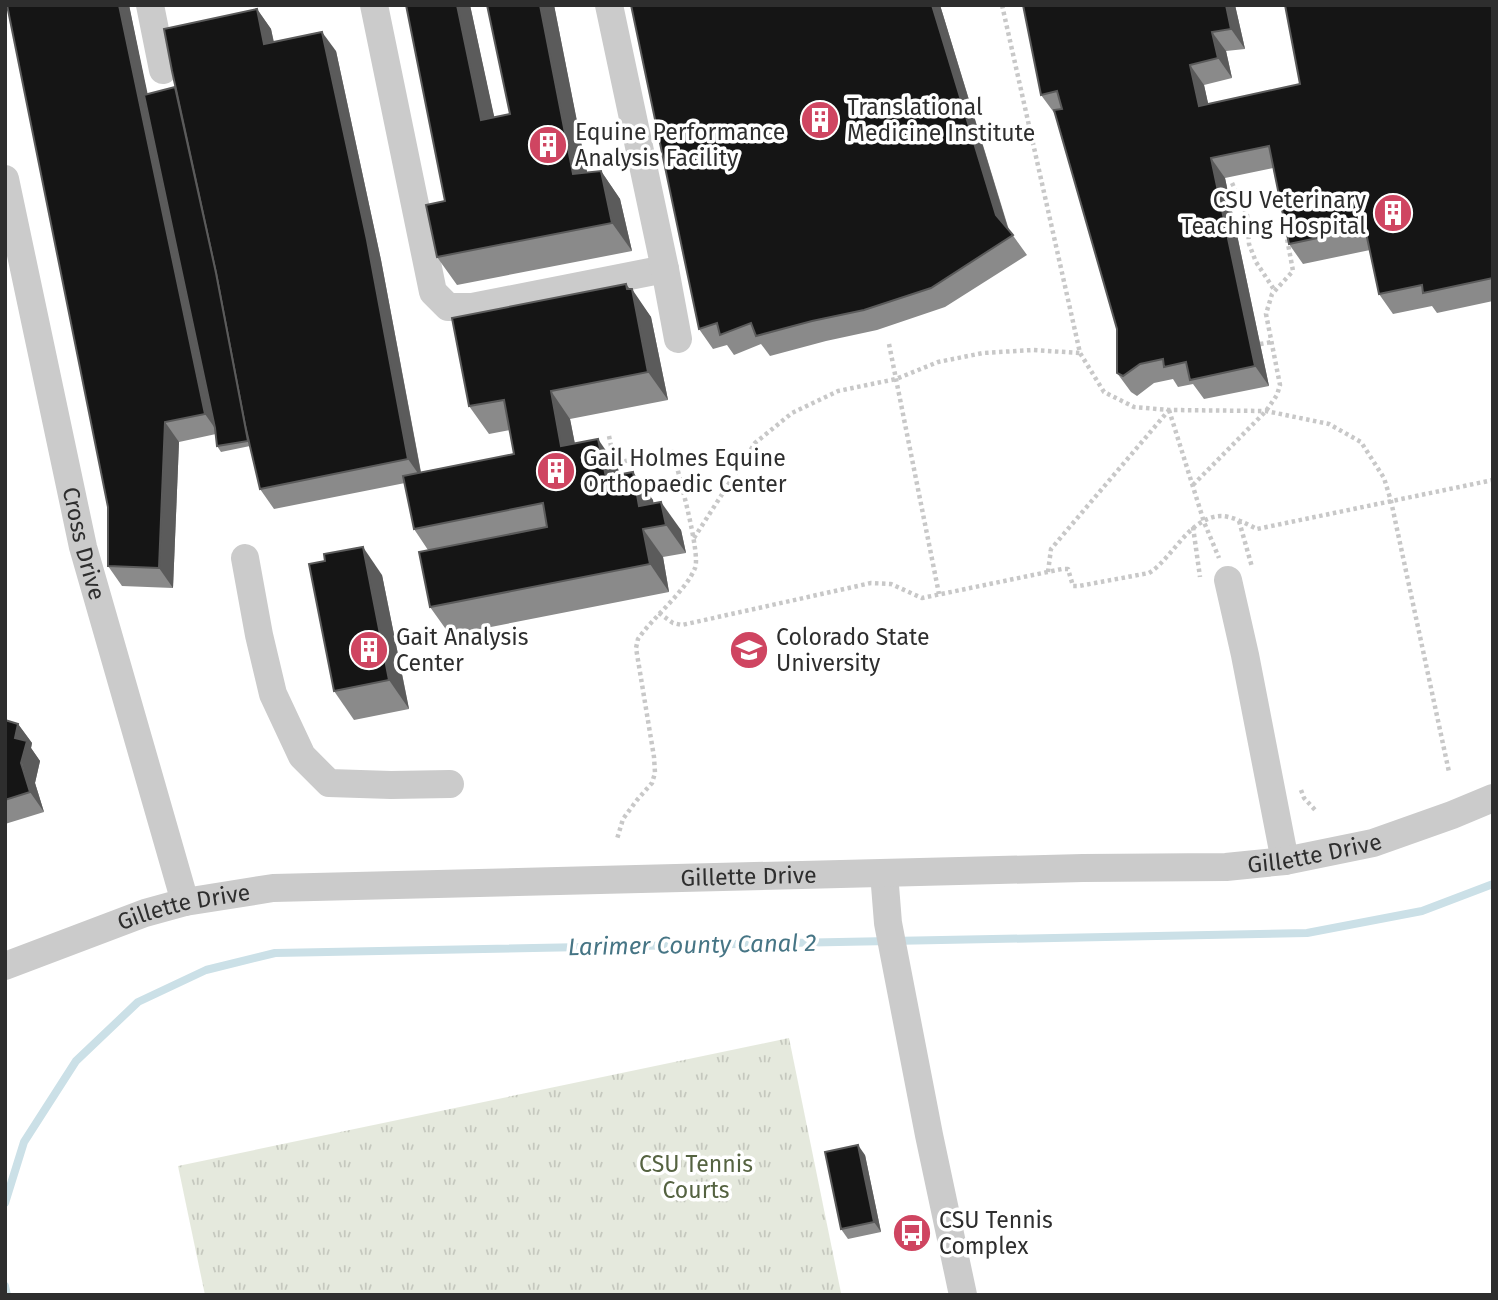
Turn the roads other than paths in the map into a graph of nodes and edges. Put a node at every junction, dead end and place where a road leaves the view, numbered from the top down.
1 (150, 5) edge
2 (374, 5) edge
3 (610, 5) edge
4 (163, 70) dead end
5 (5, 179) edge
6 (665, 269) junction
7 (17, 291) edge
8 (678, 339) dead end
9 (245, 558) dead end
10 (1228, 580) road end
11 (450, 784) dead end
12 (1493, 798) edge
13 (1285, 861) junction
14 (884, 873) junction
15 (185, 902) junction
16 (5, 966) edge
17 (963, 1295) edge

1 - 4 street
2 - 6 street
3 - 6 street
5 - 7 street, Cross Drive
6 - 8 street
7 - 15 street, Cross Drive
9 - 11 street
10 - 13 street
12 - 13 street, Gillette Drive
13 - 14 street, Gillette Drive
14 - 15 street, Gillette Drive
14 - 17 street
15 - 16 street, Gillette Drive

